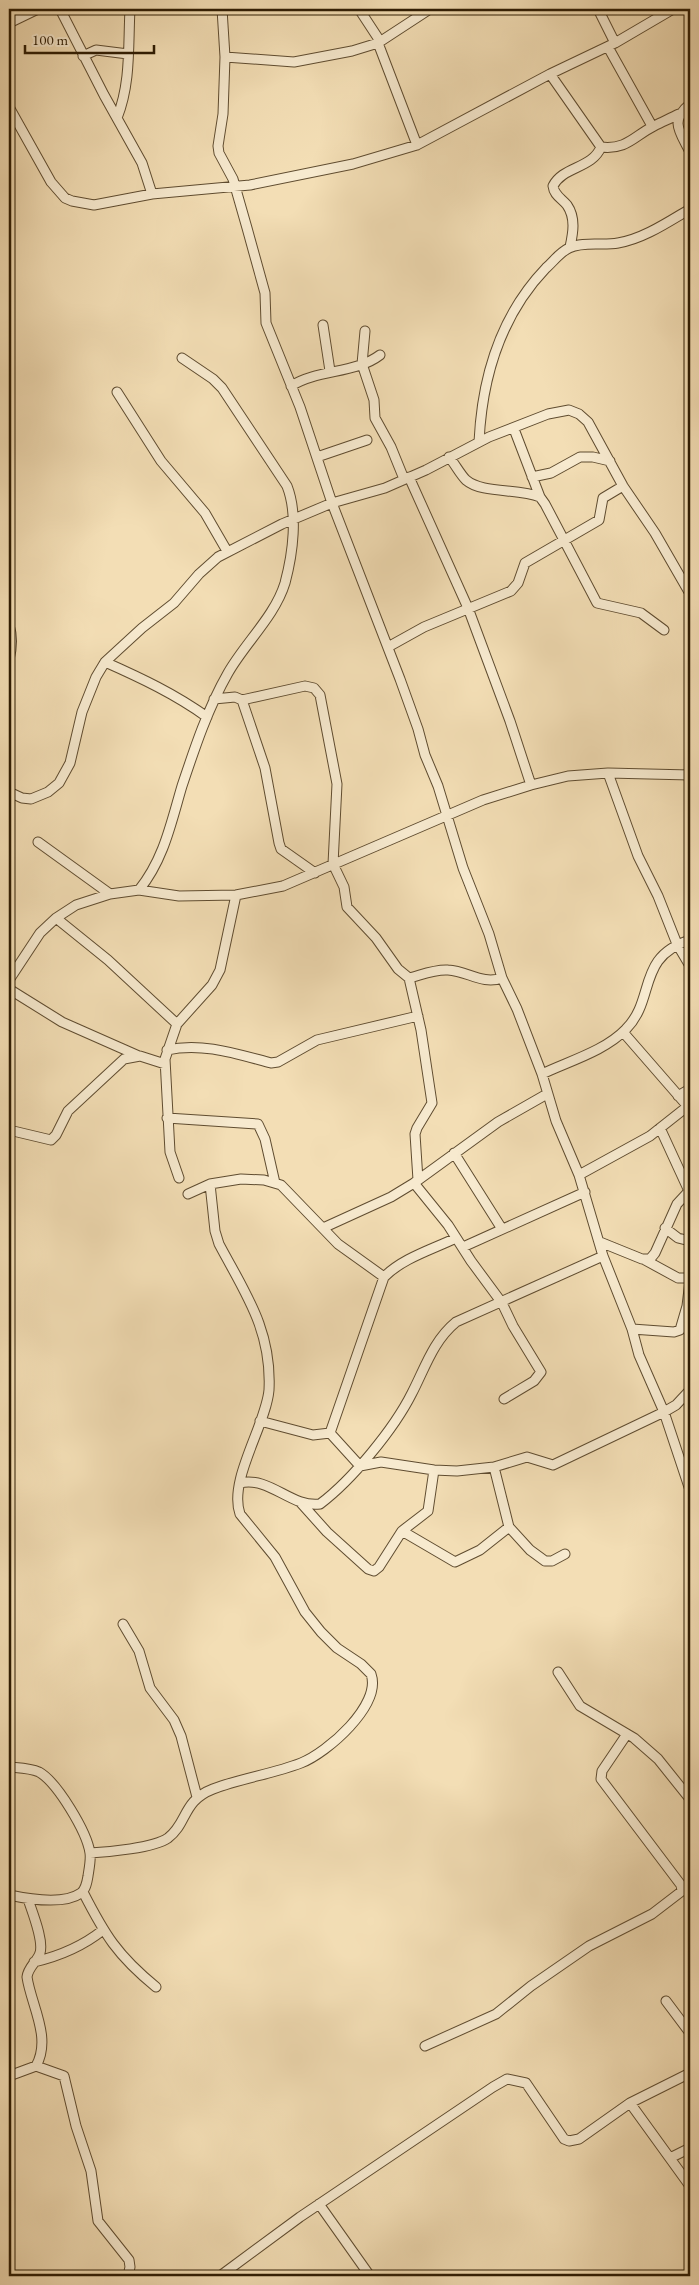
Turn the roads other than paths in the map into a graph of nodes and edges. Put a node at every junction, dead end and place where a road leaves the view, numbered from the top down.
1 (38, 9) edge
2 (60, 9) edge
3 (130, 9) edge
4 (222, 9) edge
5 (360, 9) edge
6 (430, 9) edge
7 (598, 9) edge
8 (673, 9) edge
9 (9, 23) edge
10 (378, 43) junction
11 (611, 45) junction
12 (128, 54) junction
13 (83, 56) junction
14 (224, 57) junction
15 (550, 74) junction
16 (690, 104) edge
17 (9, 108) edge
18 (679, 114) junction
19 (117, 118) junction
20 (652, 126) junction
21 (417, 145) junction
22 (601, 147) junction
23 (690, 152) edge
24 (234, 186) junction
25 (152, 194) junction
26 (690, 209) edge
27 (570, 247) junction
28 (323, 326) dead end
29 (365, 331) dead end
30 (380, 355) dead end
31 (182, 358) dead end
32 (362, 364) junction
33 (330, 371) junction
34 (291, 386) junction
35 (117, 392) dead end
36 (514, 429) junction
37 (367, 440) dead end
38 (480, 442) junction
39 (317, 457) junction
40 (449, 457) junction
41 (610, 461) junction
42 (532, 477) junction
43 (406, 478) junction
44 (623, 486) junction
45 (540, 497) junction
46 (332, 503) junction
47 (293, 520) junction
48 (563, 540) junction
49 (227, 552) junction
50 (689, 592) edge
51 (468, 608) junction
52 (9, 625) edge
53 (664, 630) dead end
54 (388, 647) junction
55 (9, 660) edge
56 (105, 662) junction
57 (214, 699) junction
58 (242, 700) junction
59 (207, 717) junction
60 (608, 773) junction
61 (690, 775) edge
62 (531, 786) junction
63 (9, 792) edge
64 (446, 816) junction
65 (38, 842) dead end
66 (333, 864) junction
67 (315, 873) junction
68 (139, 890) junction
69 (110, 894) junction
70 (236, 895) junction
71 (56, 918) junction
72 (690, 940) edge
73 (677, 944) junction
74 (690, 966) edge
75 (409, 978) junction
76 (502, 978) junction
77 (9, 980) edge
78 (9, 989) edge
79 (418, 1016) junction
80 (177, 1024) junction
81 (623, 1032) junction
82 (167, 1050) junction
83 (140, 1056) junction
84 (165, 1064) junction
85 (542, 1074) junction
86 (690, 1089) edge
87 (547, 1094) junction
88 (678, 1096) junction
89 (689, 1108) edge
90 (167, 1118) junction
91 (660, 1128) junction
92 (9, 1130) edge
93 (454, 1153) junction
94 (580, 1175) junction
95 (179, 1178) dead end
96 (416, 1181) junction
97 (210, 1184) junction
98 (275, 1184) junction
99 (586, 1192) junction
100 (188, 1194) dead end
101 (323, 1228) junction
102 (666, 1228) junction
103 (502, 1229) junction
104 (456, 1238) junction
105 (690, 1241) edge
106 (600, 1242) junction
107 (463, 1247) junction
108 (603, 1256) junction
109 (645, 1260) junction
110 (384, 1277) junction
111 (690, 1280) edge
112 (502, 1303) junction
113 (632, 1329) junction
114 (690, 1390) edge
115 (504, 1399) dead end
116 (664, 1412) junction
117 (260, 1421) junction
118 (330, 1433) junction
119 (360, 1466) junction
120 (494, 1467) junction
121 (434, 1470) junction
122 (240, 1484) junction
123 (690, 1490) edge
124 (301, 1503) junction
125 (509, 1527) junction
126 (402, 1531) junction
127 (566, 1554) dead end
128 (123, 1624) dead end
129 (558, 1672) dead end
130 (627, 1734) junction
131 (9, 1767) edge
132 (198, 1797) junction
133 (690, 1799) edge
134 (90, 1853) junction
135 (690, 1888) edge
136 (83, 1892) junction
137 (9, 1895) edge
138 (680, 1895) junction
139 (28, 1899) junction
140 (103, 1930) junction
141 (34, 1962) junction
142 (156, 1986) dead end
143 (666, 2001) dead end
144 (690, 2033) edge
145 (425, 2046) dead end
146 (36, 2066) junction
147 (690, 2072) edge
148 (9, 2076) edge
149 (630, 2103) junction
150 (690, 2148) edge
151 (670, 2158) junction
152 (690, 2186) edge
153 (319, 2204) junction
154 (128, 2276) edge
155 (220, 2276) edge
156 (370, 2276) edge

1 - 9 street
2 - 13 street
3 - 12 street
4 - 14 street
5 - 10 street
6 - 10 street
7 - 11 street
8 - 11 street
10 - 14 street
10 - 21 street
11 - 15 street
11 - 20 street
12 - 13 street
12 - 19 street
13 - 19 street
14 - 24 street
15 - 21 street
15 - 22 street
16 - 18 street
17 - 25 street
18 - 20 street
18 - 23 street
19 - 25 street
20 - 22 street
21 - 24 street
22 - 27 street
24 - 25 street
24 - 34 street
26 - 27 street
27 - 38 street
28 - 33 street
29 - 32 street
30 - 32 street
31 - 47 street
32 - 33 street
32 - 43 street
33 - 34 street
34 - 39 street
35 - 49 street
36 - 38 street
36 - 41 street
36 - 42 street
37 - 39 street
38 - 40 street
39 - 46 street
40 - 43 street
40 - 45 street
41 - 42 street
41 - 44 street
42 - 45 street
43 - 46 street
43 - 51 street
44 - 48 street
44 - 50 street
45 - 48 street
46 - 47 street
46 - 54 street
47 - 49 street
47 - 57 street
48 - 51 street
48 - 53 street
49 - 56 street
51 - 54 street
51 - 62 street
52 - 55 street
54 - 64 street
56 - 59 street
56 - 63 street
57 - 58 street
57 - 59 street
58 - 66 street
58 - 67 street
59 - 68 street
60 - 61 street
60 - 62 street
60 - 73 street
62 - 64 street
64 - 66 street
64 - 76 street
65 - 69 street
66 - 67 street
66 - 75 street
67 - 70 street
68 - 69 street
68 - 70 street
69 - 71 street
70 - 80 street
71 - 77 street
71 - 80 street
72 - 73 street
73 - 74 street
73 - 81 street
75 - 76 street
75 - 79 street
76 - 85 street
78 - 83 street
79 - 82 street
79 - 96 street
80 - 82 street
81 - 85 street
81 - 88 street
82 - 84 street
83 - 84 street
83 - 92 street
84 - 90 street
85 - 87 street
86 - 88 street
87 - 93 street
87 - 94 street
88 - 89 street
89 - 91 street
90 - 95 street
90 - 98 street
91 - 94 street
91 - 102 street
93 - 96 street
93 - 103 street
94 - 99 street
96 - 101 street
96 - 104 street
97 - 98 street
97 - 100 street
97 - 117 street
98 - 101 street
99 - 103 street
99 - 106 street
101 - 110 street
102 - 105 street
102 - 109 street
103 - 107 street
104 - 107 street
104 - 110 street
106 - 108 street
106 - 109 street
107 - 112 street
108 - 112 street
108 - 113 street
109 - 111 street
110 - 118 street
111 - 113 street
112 - 115 street
112 - 119 street
113 - 116 street
114 - 116 street
116 - 120 street
116 - 123 street
117 - 118 street
117 - 122 street
118 - 119 street
119 - 121 street
119 - 124 street
120 - 121 street
120 - 125 street
121 - 126 street
122 - 124 street
122 - 132 street
124 - 126 street
125 - 126 street
125 - 127 street
128 - 132 street
129 - 130 street
130 - 133 street
130 - 138 street
131 - 134 street
132 - 134 street
134 - 136 street
135 - 138 street
136 - 139 street
136 - 140 street
137 - 139 street
138 - 145 street
139 - 141 street
140 - 141 street
140 - 142 street
141 - 146 street
143 - 144 street
146 - 148 street
146 - 154 street
147 - 149 street
149 - 151 street
149 - 153 street
150 - 151 street
151 - 152 street
153 - 155 street
153 - 156 street

